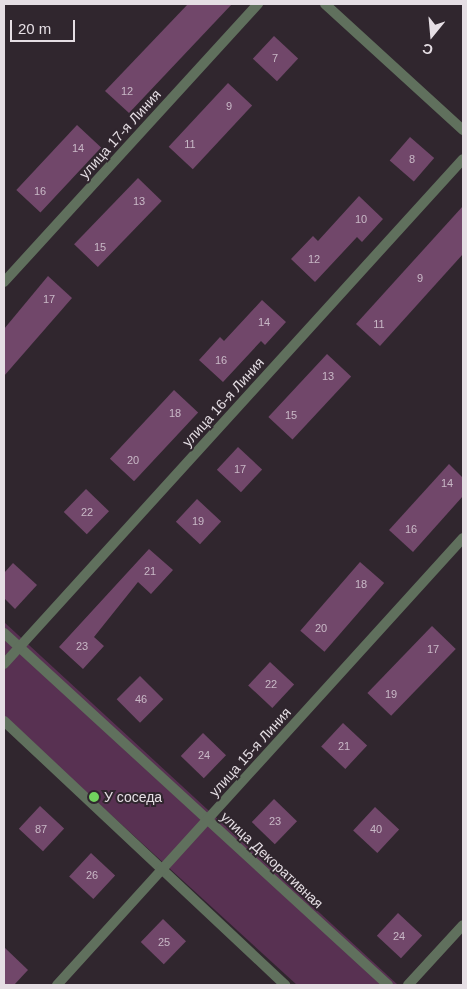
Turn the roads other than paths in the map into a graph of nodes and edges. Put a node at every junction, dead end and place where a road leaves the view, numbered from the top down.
1 (258, 4) edge
2 (325, 4) edge
3 (463, 130) edge
4 (463, 159) edge
5 (4, 282) edge
6 (463, 538) edge
7 (4, 632) edge
8 (19, 647) junction
9 (4, 664) edge
10 (4, 721) edge
11 (208, 820) junction
12 (162, 872) junction
13 (463, 925) edge
14 (57, 985) edge
15 (285, 985) edge
16 (388, 985) edge
17 (408, 985) edge

1 - 5 street, улица 17-я Линия
2 - 3 street
4 - 8 street, улица 16-я Линия
6 - 11 street, улица 15-я Линия
7 - 8 street, улица Декоративная
8 - 9 street, улица 16-я Линия
8 - 11 street, улица Декоративная
10 - 12 street
11 - 12 street, улица 15-я Линия
11 - 16 street, улица Декоративная
12 - 14 street, улица 15-я Линия
12 - 15 street
13 - 17 street

